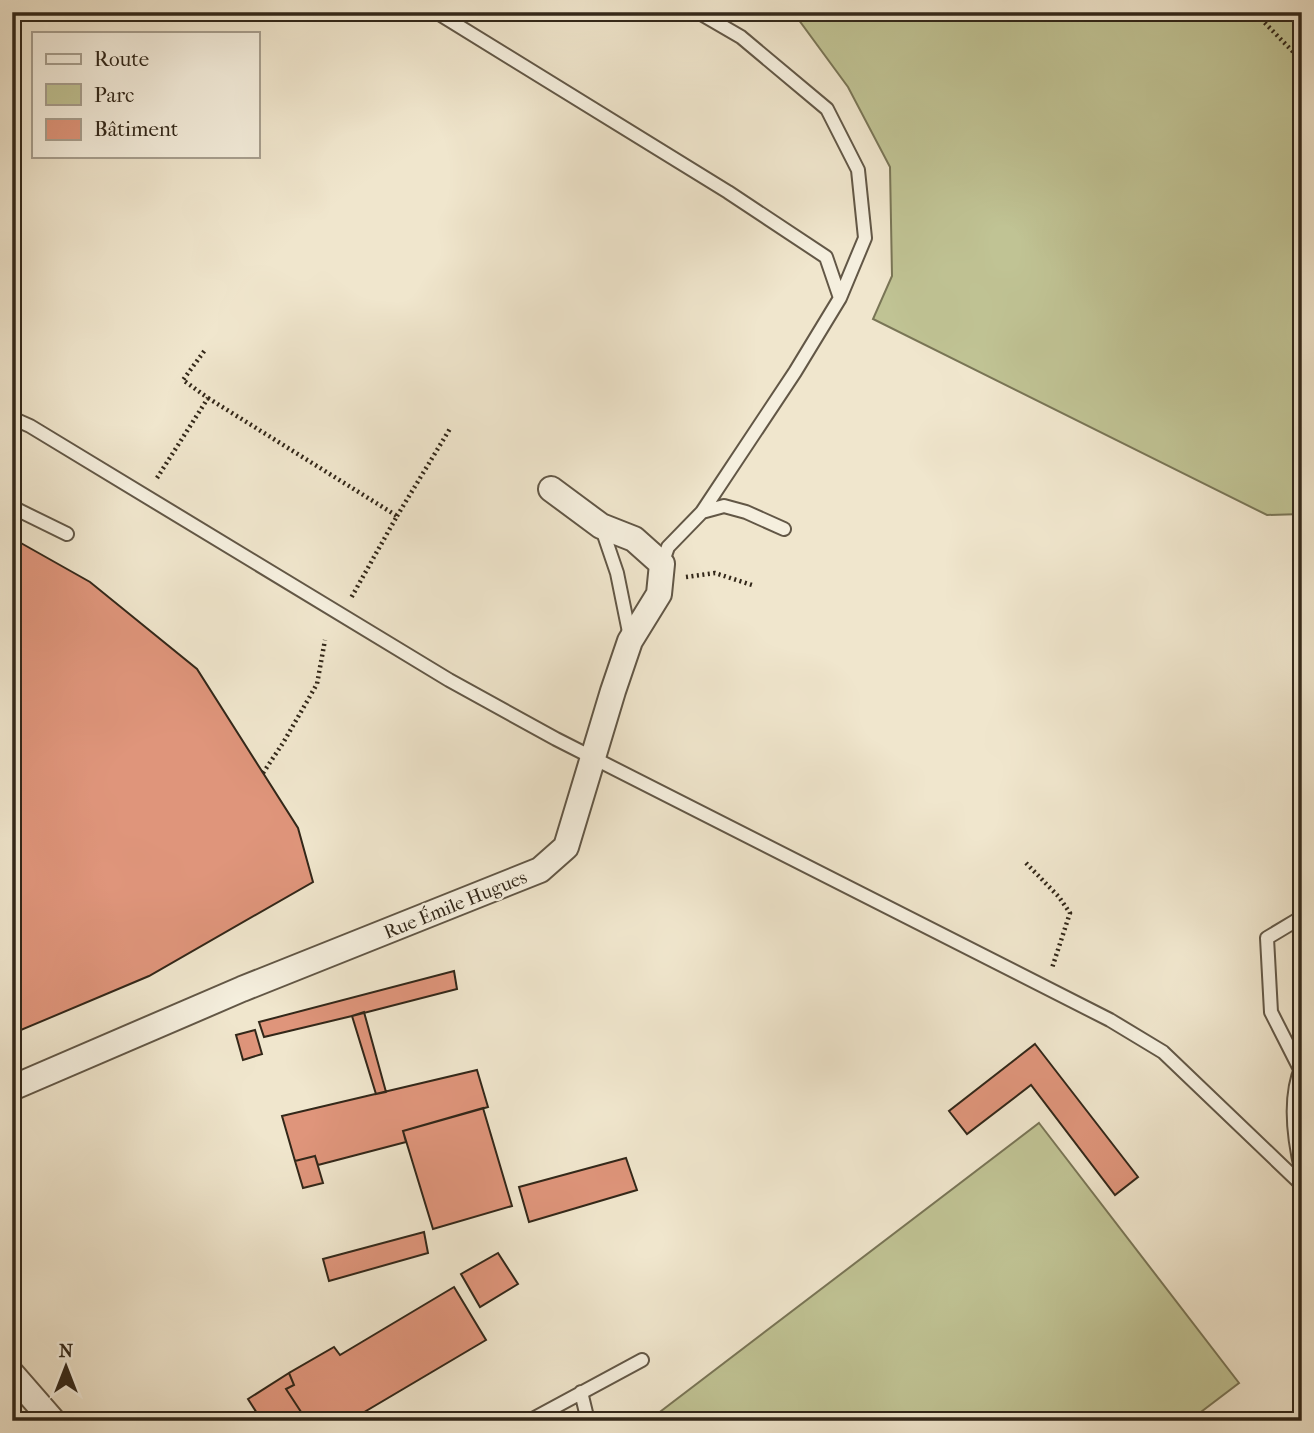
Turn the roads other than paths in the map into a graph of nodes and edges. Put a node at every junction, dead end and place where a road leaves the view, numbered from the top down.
1 (436, 12) edge
2 (698, 12) edge
3 (840, 298) junction
4 (12, 418) edge
5 (551, 489) dead end
6 (12, 507) edge
7 (702, 512) junction
8 (601, 526) junction
9 (784, 529) dead end
10 (67, 534) dead end
11 (662, 564) junction
12 (630, 641) junction
13 (593, 758) junction
14 (1302, 917) edge
15 (1301, 1068) edge
16 (12, 1088) edge
17 (1298, 1105) edge
18 (1302, 1173) edge
19 (1302, 1185) edge
20 (642, 1360) dead end
21 (12, 1374) edge
22 (582, 1392) junction
23 (53, 1421) edge
24 (529, 1421) edge
25 (588, 1421) edge

1 - 3 lane
2 - 3 lane
3 - 7 lane
4 - 13 lane
5 - 8 street
6 - 10 lane
7 - 9 lane
7 - 11 lane
8 - 11 street
8 - 12 lane
11 - 12 street, Rue Émile Hugues
12 - 13 street, Rue Émile Hugues
13 - 16 street, Rue Émile Hugues
13 - 19 lane
14 - 15 lane
15 - 17 lane
17 - 18 lane
20 - 22 lane
21 - 23 street
22 - 24 lane
22 - 25 lane

